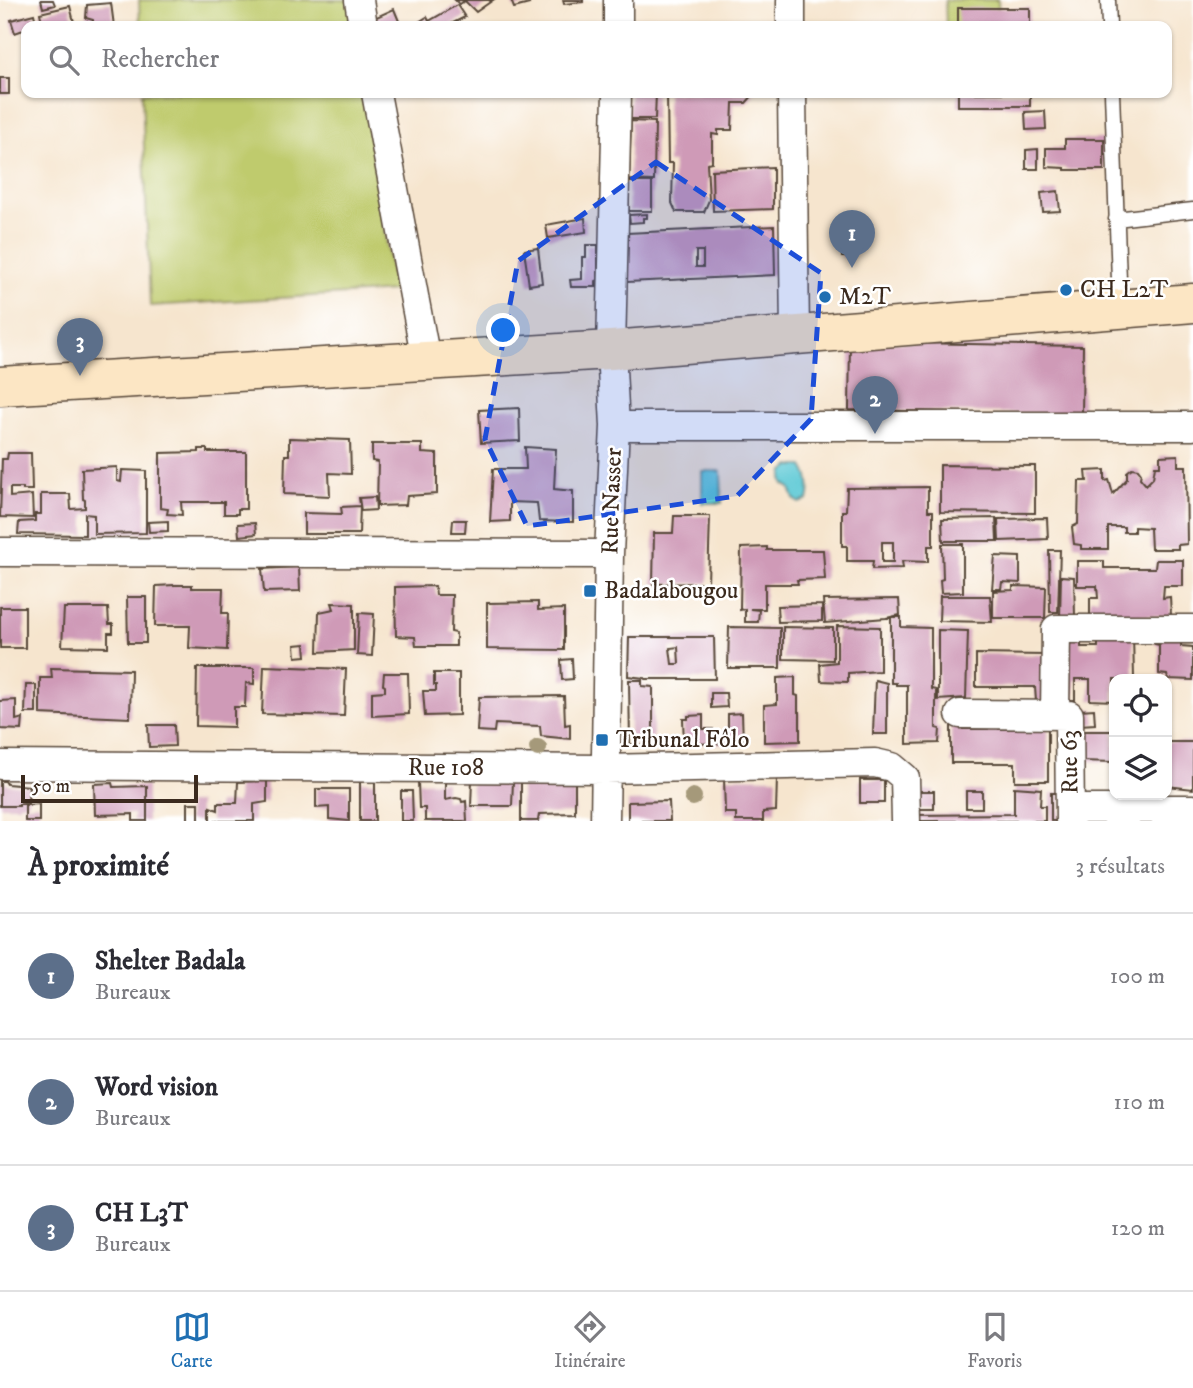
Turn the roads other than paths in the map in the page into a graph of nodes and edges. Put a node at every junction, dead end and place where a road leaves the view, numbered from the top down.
1 (359, 0) edge
2 (618, 0) edge
3 (791, 0) edge
4 (1108, 0) edge
5 (362, 21) edge
6 (618, 21) edge
7 (791, 21) edge
8 (1109, 21) edge
9 (377, 98) edge
10 (617, 98) edge
11 (792, 98) edge
12 (1112, 98) edge
13 (1193, 210) edge
14 (1116, 219) junction
15 (1193, 303) edge
16 (1120, 309) junction
17 (795, 335) junction
18 (611, 350) junction
19 (426, 360) junction
20 (0, 386) edge
21 (615, 426) junction
22 (1193, 426) edge
23 (0, 552) edge
24 (609, 554) junction
25 (1193, 629) edge
26 (960, 715) dead end
27 (1062, 715) junction
28 (0, 765) edge
29 (606, 769) junction
30 (1193, 808) edge
31 (1070, 815) edge
32 (605, 821) edge
33 (906, 821) edge

1 - 5 street
2 - 6 street
3 - 7 street
4 - 8 lane
9 - 19 street
10 - 18 street, Rue Nasser
11 - 17 street
12 - 14 lane
13 - 14 lane
14 - 16 lane
15 - 16 street
16 - 17 street
17 - 18 street
18 - 19 street
18 - 21 street, Rue Nasser
19 - 20 street
21 - 22 street
21 - 24 street, Rue Nasser
23 - 24 street
24 - 29 street, Rue Nasser
25 - 27 street, Rue 63
26 - 27 street
27 - 31 street, Rue 63
28 - 29 street, Rue 108
29 - 32 street, Rue Nasser
29 - 33 street, Rue 108
30 - 31 street

